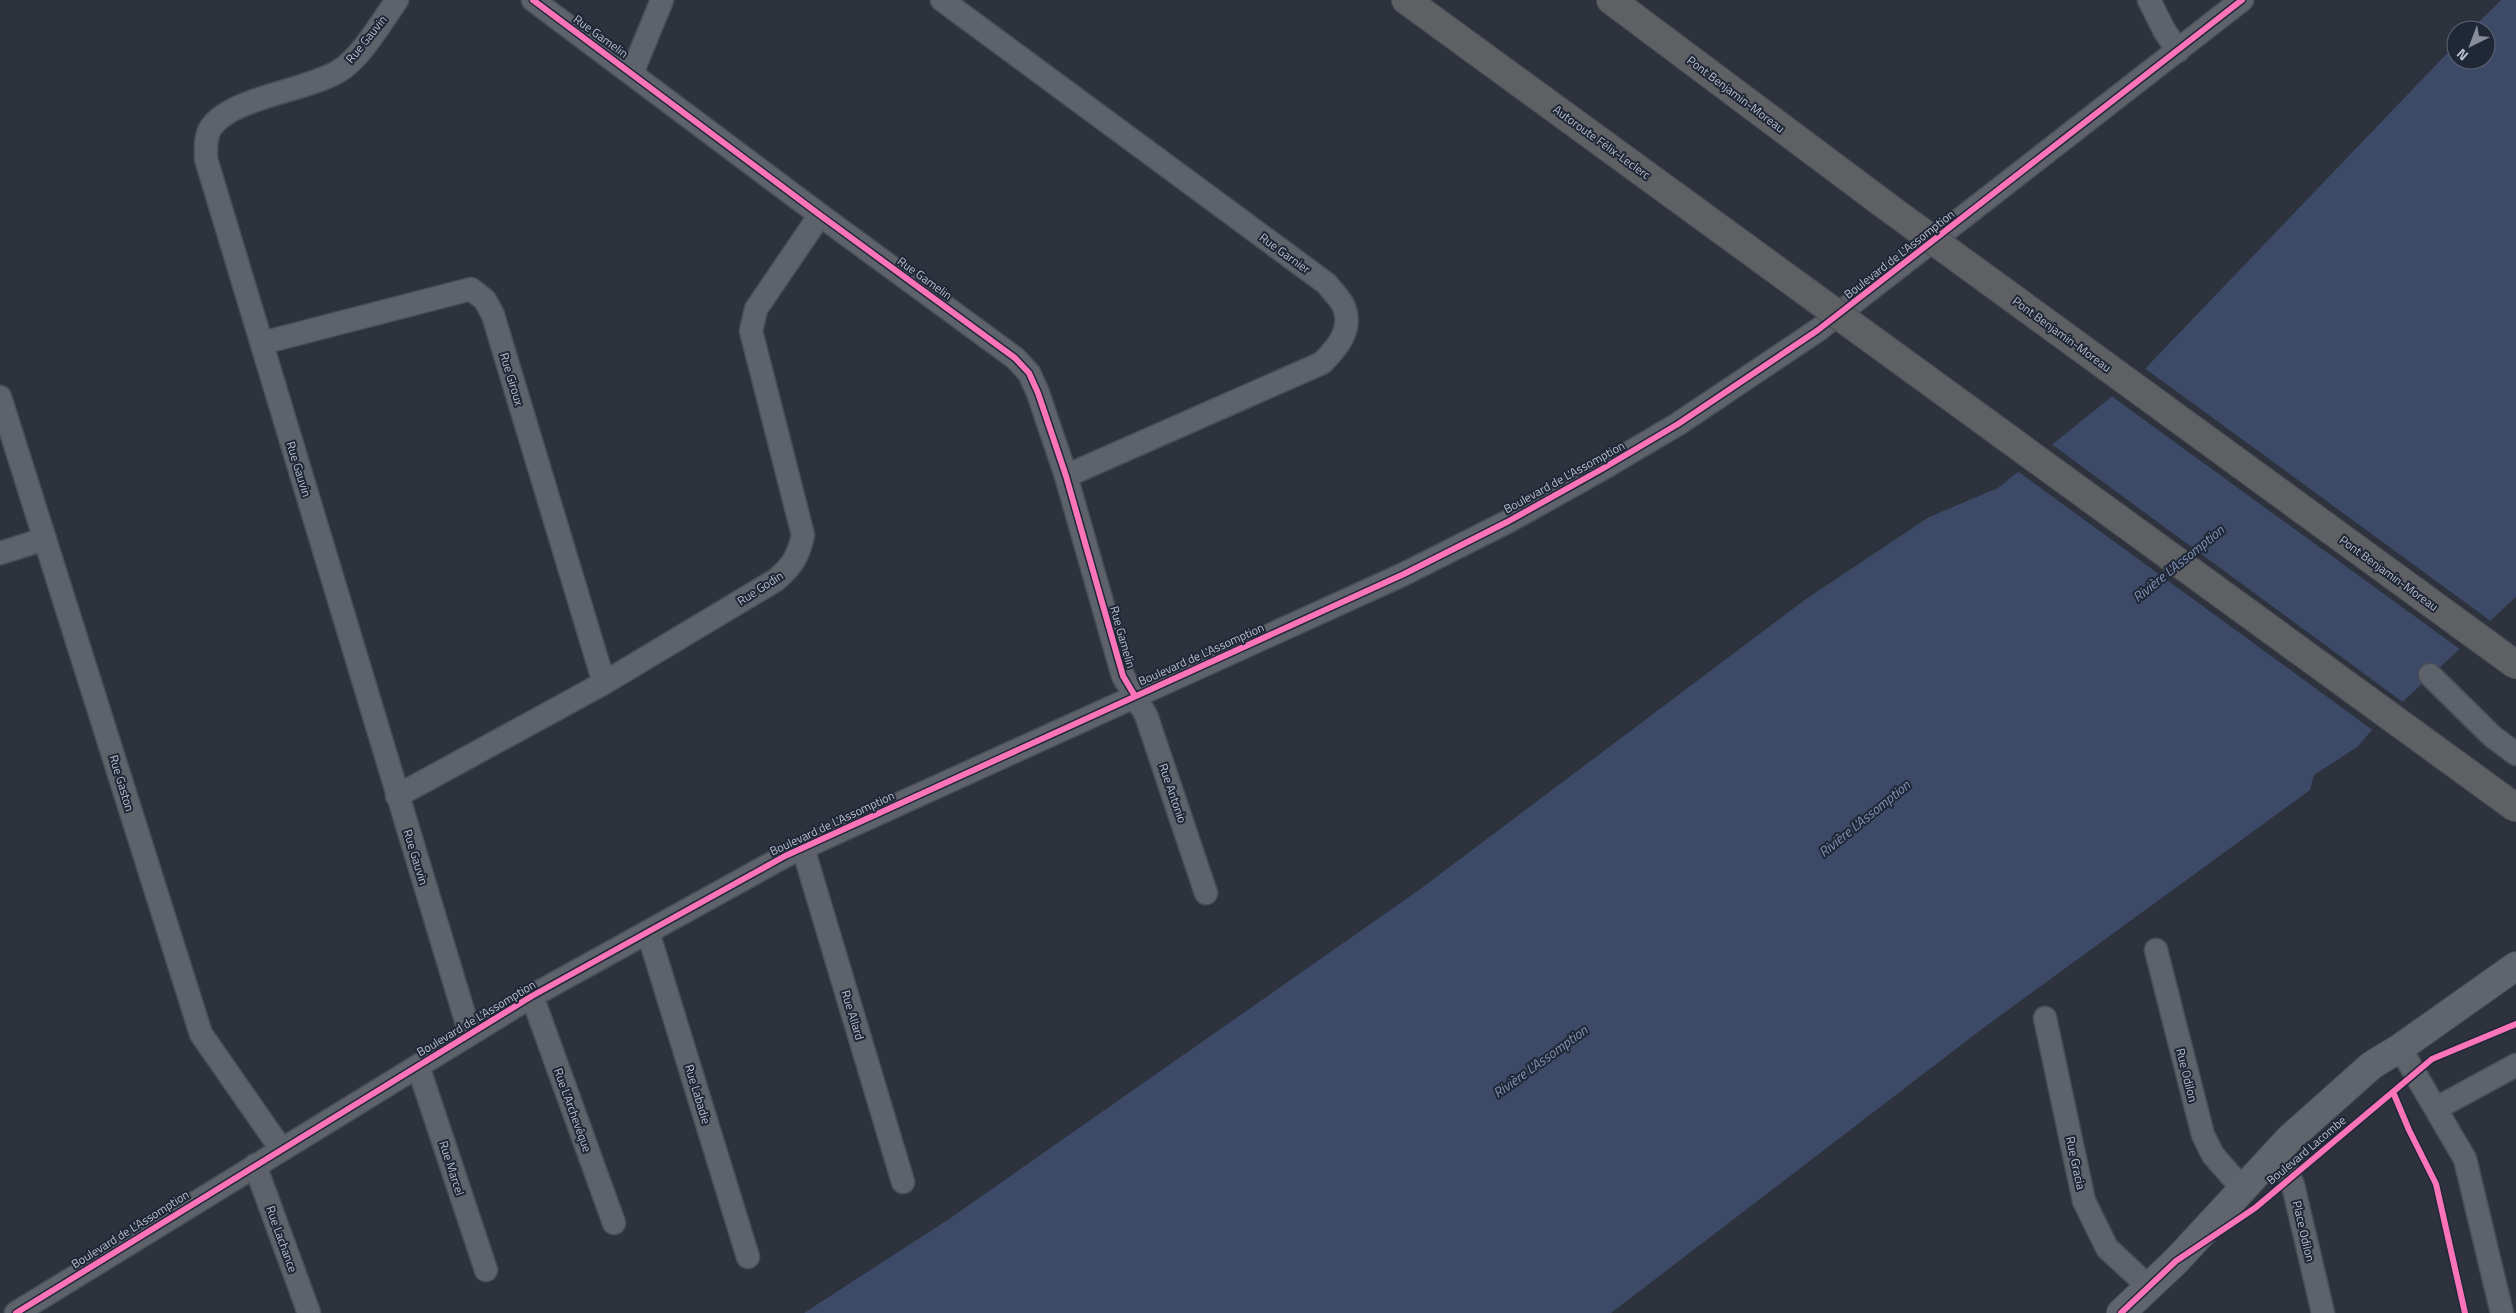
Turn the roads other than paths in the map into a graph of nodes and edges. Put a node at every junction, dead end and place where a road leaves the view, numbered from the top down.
1 (397, 0) edge
2 (533, 0) edge
3 (662, 0) edge
4 (942, 0) edge
5 (1406, 0) edge
6 (1611, 0) edge
7 (2150, 0) edge
8 (2242, 0) edge
9 (2178, 50) junction
10 (632, 73) junction
11 (820, 215) junction
12 (262, 344) junction
13 (0, 397) edge
14 (1066, 476) junction
15 (46, 539) junction
16 (0, 553) edge
17 (2516, 665) edge
18 (2430, 675) dead end
19 (604, 683) junction
20 (1135, 696) junction
21 (2516, 754) edge
22 (397, 796) junction
23 (2516, 808) edge
24 (803, 848) junction
25 (1206, 893) dead end
26 (648, 932) junction
27 (2156, 950) dead end
28 (2516, 966) edge
29 (532, 996) junction
30 (2045, 1018) dead end
31 (470, 1034) junction
32 (2400, 1048) junction
33 (2516, 1065) edge
34 (418, 1066) junction
35 (2438, 1108) junction
36 (281, 1149) junction
37 (2274, 1154) junction
38 (255, 1165) junction
39 (903, 1182) dead end
40 (2242, 1188) junction
41 (614, 1224) dead end
42 (748, 1257) dead end
43 (486, 1270) dead end
44 (2149, 1287) junction
45 (16, 1313) edge
46 (309, 1313) edge
47 (2121, 1313) edge
48 (2323, 1313) edge
49 (2502, 1313) edge

1 - 12 street, Rue Gauvin
2 - 10 street, Rue Gamelin
3 - 10 street
4 - 14 street, Rue Garnier
5 - 23 highway, Autoroute Félix-Leclerc, bridge
6 - 17 highway, Pont Benjamin-Moreau, bridge
7 - 9 street
8 - 9 street, Boulevard de L'Assomption
9 - 20 street, Boulevard de L'Assomption
10 - 11 street, Rue Gamelin
11 - 14 street, Rue Gamelin
11 - 19 street, Rue Godin
12 - 19 street, Rue Giroux
12 - 22 street, Rue Gauvin
13 - 15 street, Rue Gaston
14 - 20 street, Rue Gamelin
15 - 16 street
15 - 36 street, Rue Gaston
18 - 21 street
19 - 22 street, Rue Godin
20 - 24 street, Boulevard de L'Assomption
20 - 25 street, Rue Antonio
22 - 31 street, Rue Gauvin
24 - 26 street, Boulevard de L'Assomption
24 - 39 street, Rue Allard
26 - 29 street, Boulevard de L'Assomption
26 - 42 street, Rue Labadie
27 - 40 street, Rue Odilon
28 - 32 main road, Boulevard Lacombe
29 - 31 street, Boulevard de L'Assomption
29 - 41 street, Rue L'Archevêque
30 - 44 street, Rue Gracia
31 - 34 street, Boulevard de L'Assomption
32 - 35 street
32 - 37 main road, Boulevard Lacombe
33 - 35 street
34 - 36 street, Boulevard de L'Assomption
34 - 43 street, Rue Marcel
35 - 49 street
36 - 38 street, Boulevard de L'Assomption
37 - 40 main road, Boulevard Lacombe
37 - 48 street, Place Odilon
38 - 45 street, Boulevard de L'Assomption
38 - 46 street, Rue Lachance
40 - 44 main road, Boulevard Lacombe
44 - 47 main road, Boulevard Lacombe

